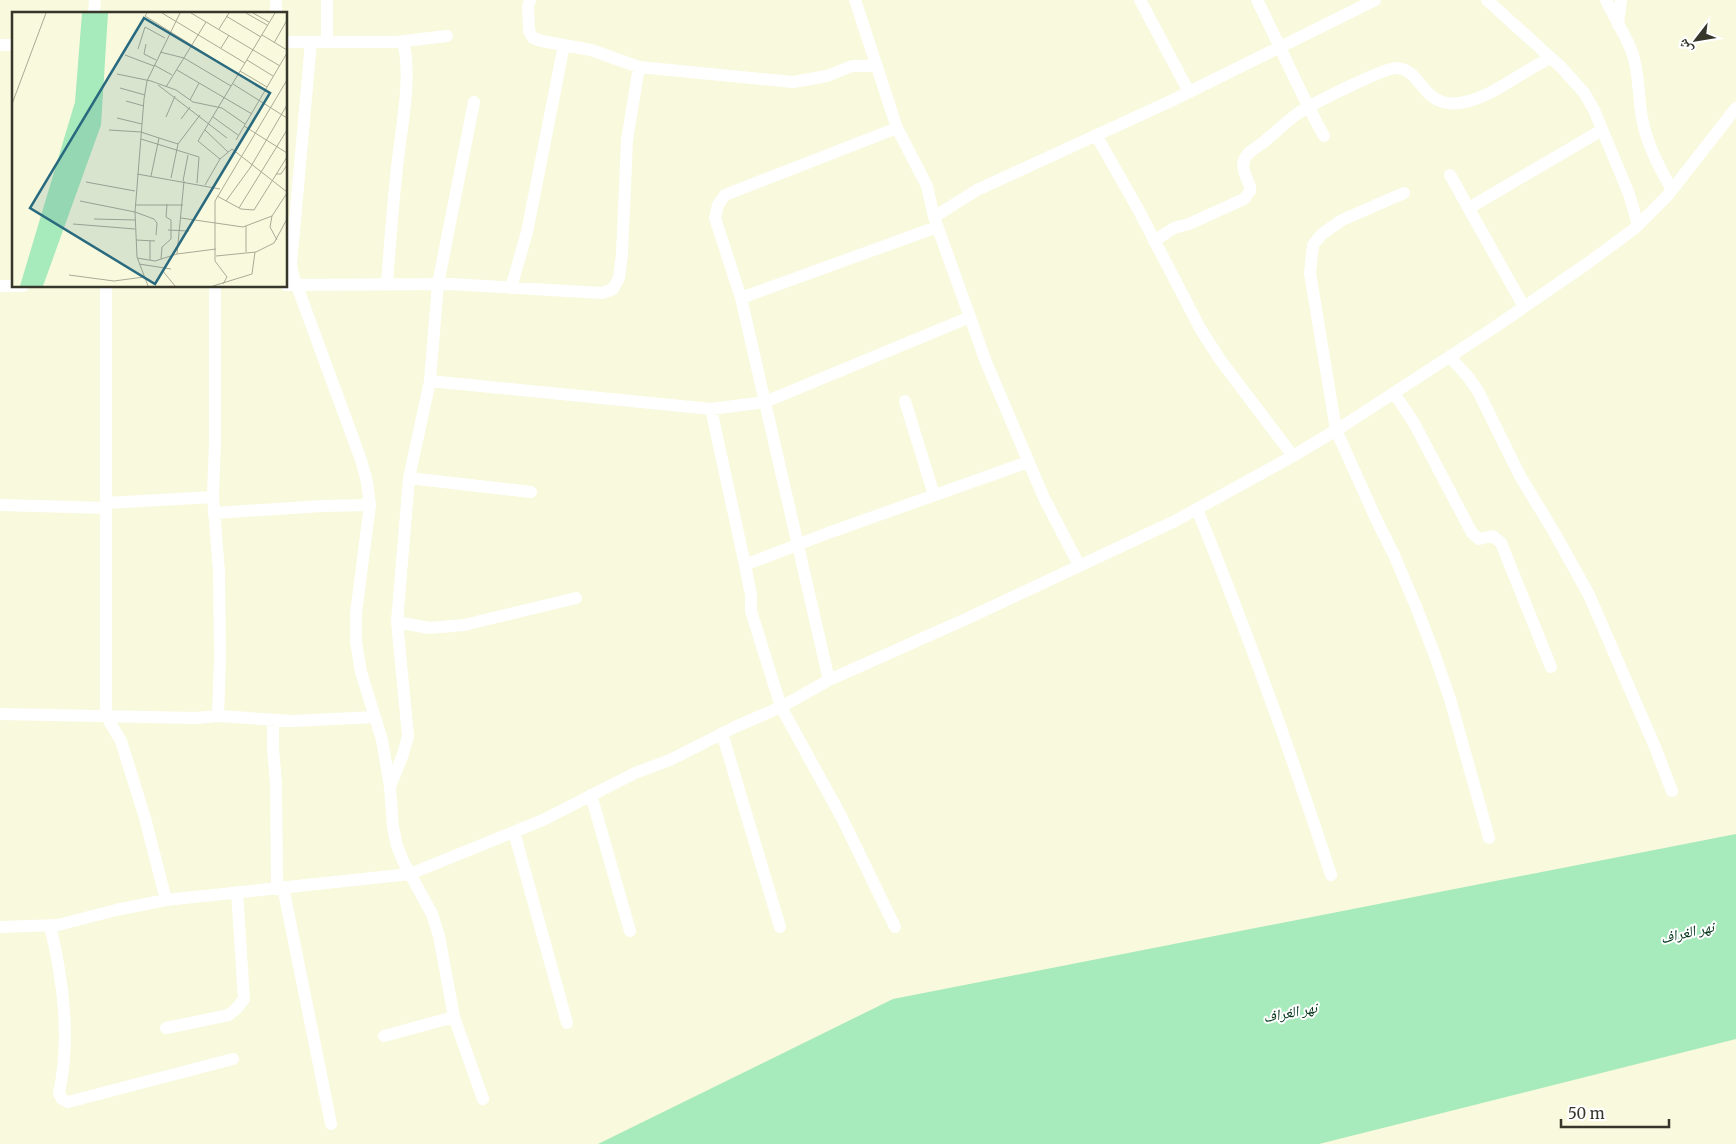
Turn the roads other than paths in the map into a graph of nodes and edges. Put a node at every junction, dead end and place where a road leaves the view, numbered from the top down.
1 (327, 0) edge
2 (530, 0) edge
3 (855, 0) edge
4 (1140, 0) edge
5 (1257, 0) edge
6 (1375, 0) edge
7 (1487, 0) edge
8 (1606, 0) edge
9 (1621, 0) edge
10 (1618, 26) junction
11 (447, 36) dead end
12 (403, 41) junction
13 (288, 42) edge
14 (311, 42) junction
15 (327, 42) junction
16 (564, 45) junction
17 (1280, 47) junction
18 (1551, 58) junction
19 (876, 66) junction
20 (638, 67) junction
21 (1189, 92) junction
22 (474, 102) dead end
23 (1308, 108) junction
24 (1736, 108) edge
25 (896, 128) junction
26 (1602, 130) junction
27 (1096, 136) junction
28 (1324, 136) dead end
29 (1450, 175) dead end
30 (1672, 190) junction
31 (1404, 193) dead end
32 (1469, 208) junction
33 (935, 222) junction
34 (1638, 225) junction
35 (1154, 242) junction
36 (387, 284) junction
37 (438, 284) junction
38 (292, 285) edge
39 (106, 288) edge
40 (215, 288) edge
41 (510, 288) junction
42 (740, 298) junction
43 (1524, 307) junction
44 (970, 317) junction
45 (1450, 357) junction
46 (430, 381) junction
47 (1394, 393) junction
48 (905, 401) dead end
49 (765, 402) junction
50 (711, 409) junction
51 (1336, 430) junction
52 (1293, 456) junction
53 (1028, 462) junction
54 (409, 478) junction
55 (531, 492) dead end
56 (934, 495) junction
57 (213, 497) junction
58 (0, 505) edge
59 (106, 505) junction
60 (370, 505) junction
61 (1197, 509) junction
62 (214, 513) junction
63 (798, 544) junction
64 (746, 565) junction
65 (1079, 565) junction
66 (576, 598) dead end
67 (397, 622) junction
68 (1551, 667) dead end
69 (830, 680) junction
70 (781, 707) junction
71 (0, 714) edge
72 (106, 716) junction
73 (218, 716) junction
74 (375, 717) junction
75 (272, 720) junction
76 (722, 733) junction
77 (390, 787) junction
78 (1672, 791) dead end
79 (591, 796) junction
80 (514, 832) junction
81 (1489, 838) dead end
82 (410, 874) junction
83 (1331, 875) dead end
84 (280, 887) junction
85 (237, 892) junction
86 (166, 900) junction
87 (50, 925) junction
88 (0, 927) edge
89 (780, 927) dead end
90 (895, 927) dead end
91 (630, 931) dead end
92 (454, 1016) junction
93 (567, 1024) dead end
94 (166, 1028) dead end
95 (384, 1036) dead end
96 (233, 1059) dead end
97 (483, 1100) dead end
98 (331, 1124) dead end

1 - 15 street
2 - 16 street
3 - 19 street
4 - 21 street
5 - 17 street
6 - 17 street
7 - 18 street
8 - 10 street
9 - 10 street
10 - 30 street
11 - 12 street
12 - 15 street
12 - 36 street
13 - 14 street
14 - 15 street
14 - 38 street
16 - 20 street
16 - 41 street
17 - 21 street
17 - 23 street
18 - 23 street
18 - 26 street
19 - 20 street
19 - 25 street
20 - 41 street
21 - 27 street
22 - 37 street
23 - 28 street
23 - 35 street
24 - 30 street
25 - 33 street
25 - 42 street
26 - 32 street
26 - 34 street
27 - 33 street
27 - 35 street
29 - 32 street
30 - 34 street
31 - 51 street
32 - 43 street
33 - 42 street
33 - 44 street
34 - 43 street
35 - 52 street
36 - 37 street
36 - 38 street
37 - 41 street
37 - 46 street
38 - 60 street
39 - 59 street
40 - 57 street
42 - 49 street
43 - 45 street
44 - 49 street
44 - 53 street
45 - 47 street
45 - 78 street
46 - 50 street
46 - 54 street
47 - 51 street
47 - 68 street
48 - 56 street
49 - 50 street
49 - 63 street
50 - 64 street
51 - 52 street
51 - 81 street
52 - 61 street
53 - 56 street
53 - 65 street
54 - 55 street
54 - 67 street
56 - 63 street
57 - 59 street
57 - 62 street
58 - 59 street
59 - 72 street
60 - 62 street
60 - 74 street
61 - 65 street
61 - 83 street
62 - 73 street
63 - 64 street
63 - 69 street
64 - 70 street
65 - 69 street
66 - 67 street
67 - 77 street
69 - 70 street
70 - 76 street
70 - 90 street
71 - 72 street
72 - 73 street
72 - 86 street
73 - 75 street
74 - 75 street
74 - 77 street
75 - 84 street
76 - 79 street
76 - 89 street
77 - 82 street
79 - 80 street
79 - 91 street
80 - 82 street
80 - 93 street
82 - 84 street
82 - 92 street
84 - 85 street
84 - 98 street
85 - 86 street
85 - 94 street
86 - 87 street
87 - 88 street
87 - 96 street
92 - 95 street
92 - 97 street

